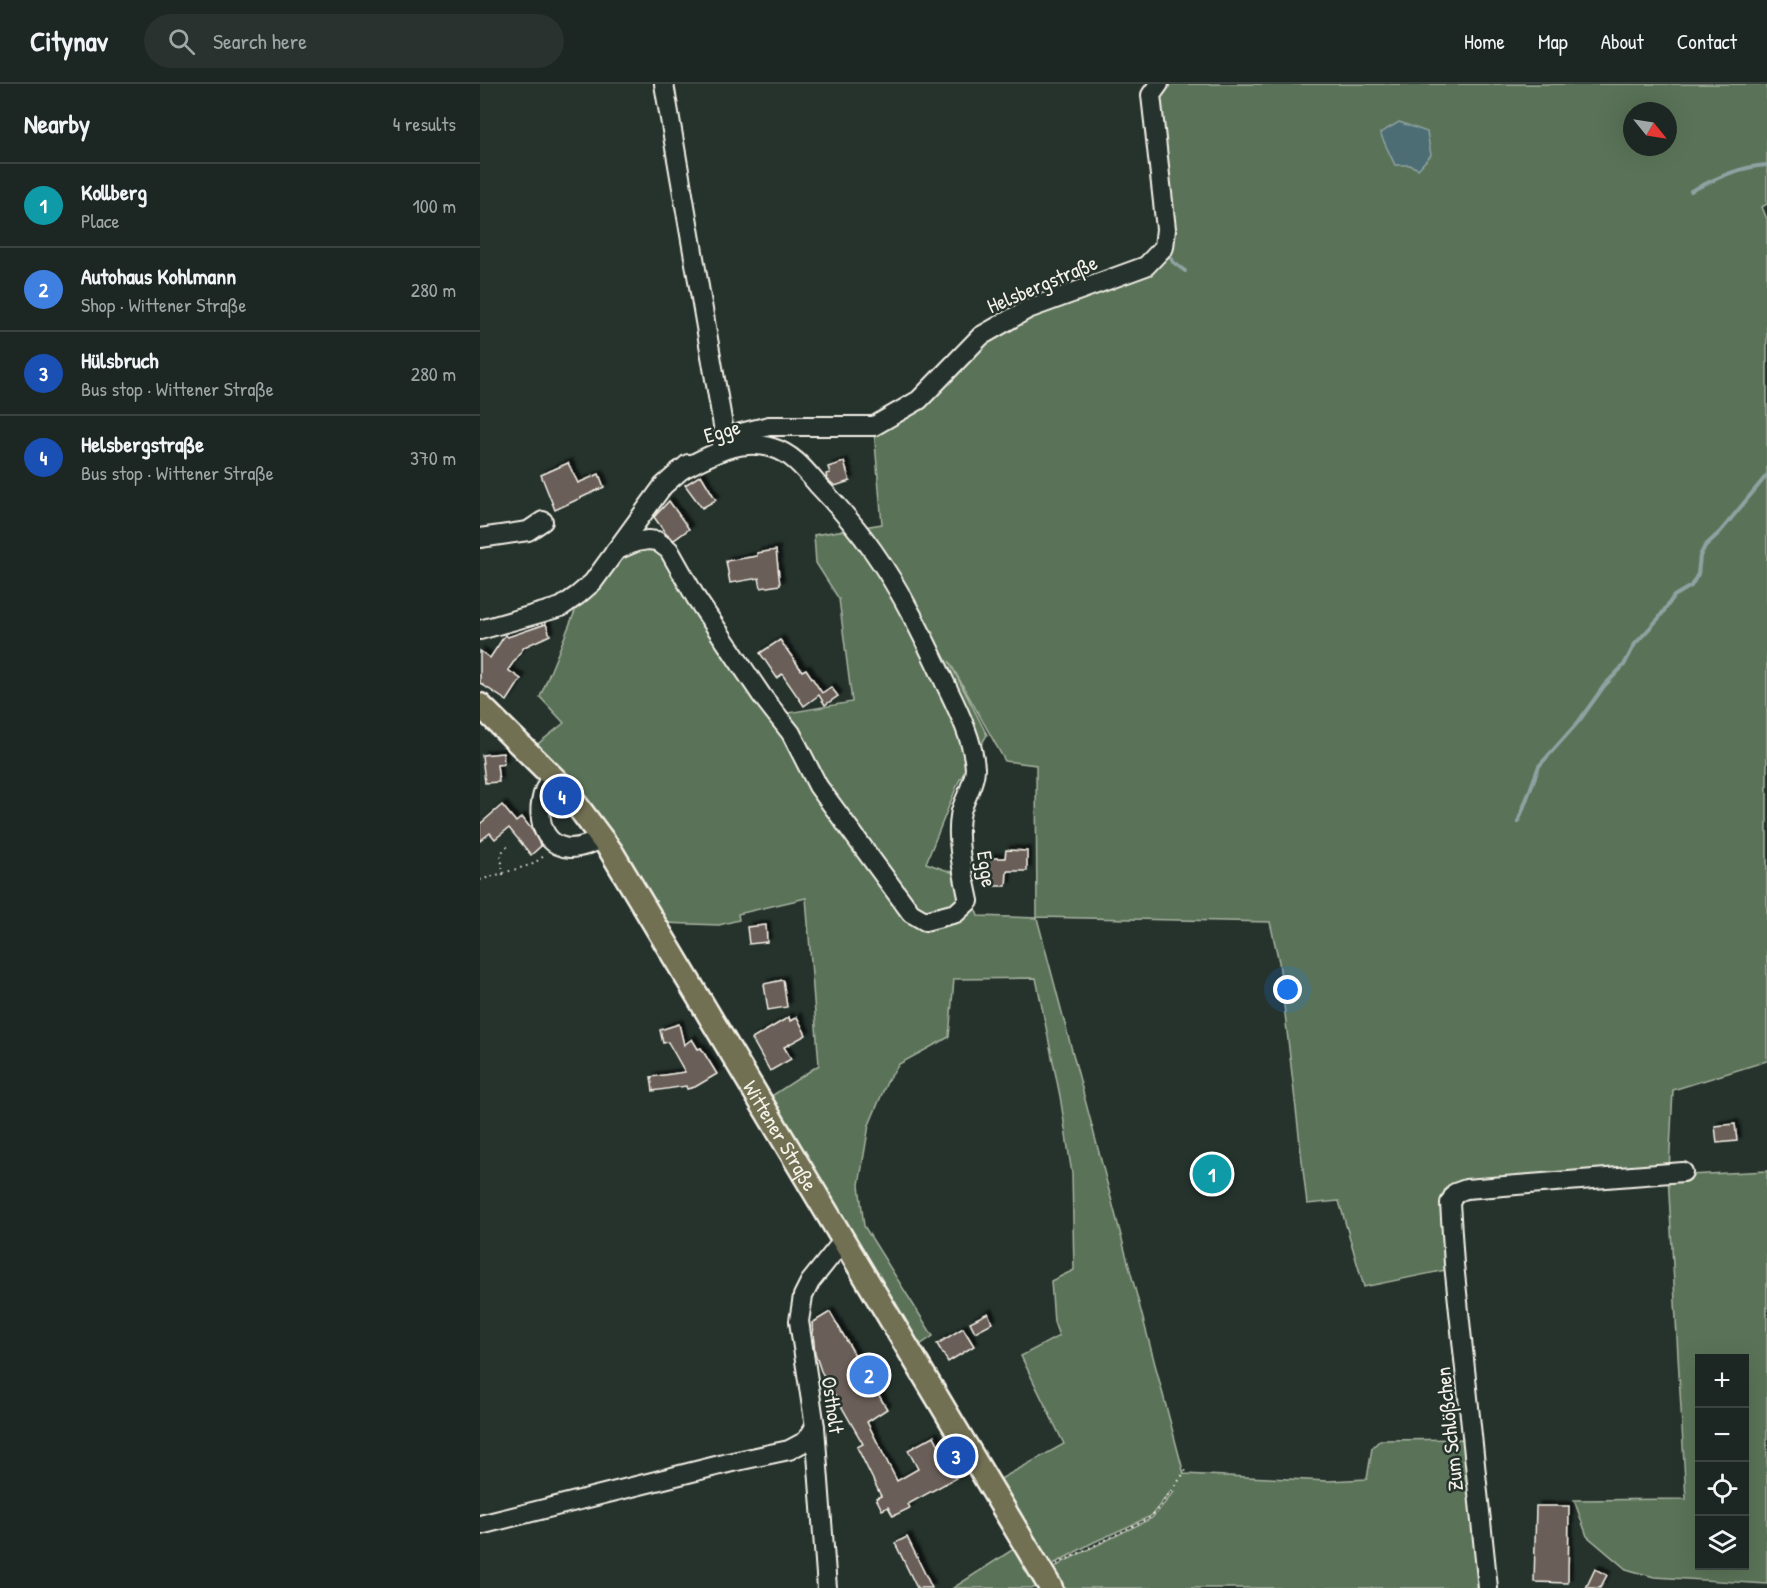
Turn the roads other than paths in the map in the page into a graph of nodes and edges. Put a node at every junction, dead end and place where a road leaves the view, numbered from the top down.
1 (664, 84) edge
2 (1159, 84) edge
3 (725, 437) junction
4 (679, 471) junction
5 (543, 521) dead end
6 (480, 538) edge
7 (615, 551) junction
8 (480, 630) edge
9 (481, 709) edge
10 (553, 776) junction
11 (602, 838) junction
12 (1683, 1172) dead end
13 (845, 1243) junction
14 (815, 1427) junction
15 (480, 1525) edge
16 (1046, 1580) edge
17 (827, 1588) edge
18 (1488, 1588) edge

1 - 3 street
2 - 3 street, Helsbergstraße
3 - 4 street, Helsbergstraße
4 - 7 street, Helsbergstraße
4 - 7 street, Egge
5 - 6 street
7 - 8 street, Helsbergstraße
9 - 10 main road, Wittener Straße
10 - 11 main road, Wittener Straße
10 - 11 street
11 - 13 main road, Wittener Straße
12 - 18 street, Zum Schlößchen
13 - 14 street, Ostholt
13 - 16 main road, Wittener Straße
14 - 15 street
14 - 17 street, Ostholt

